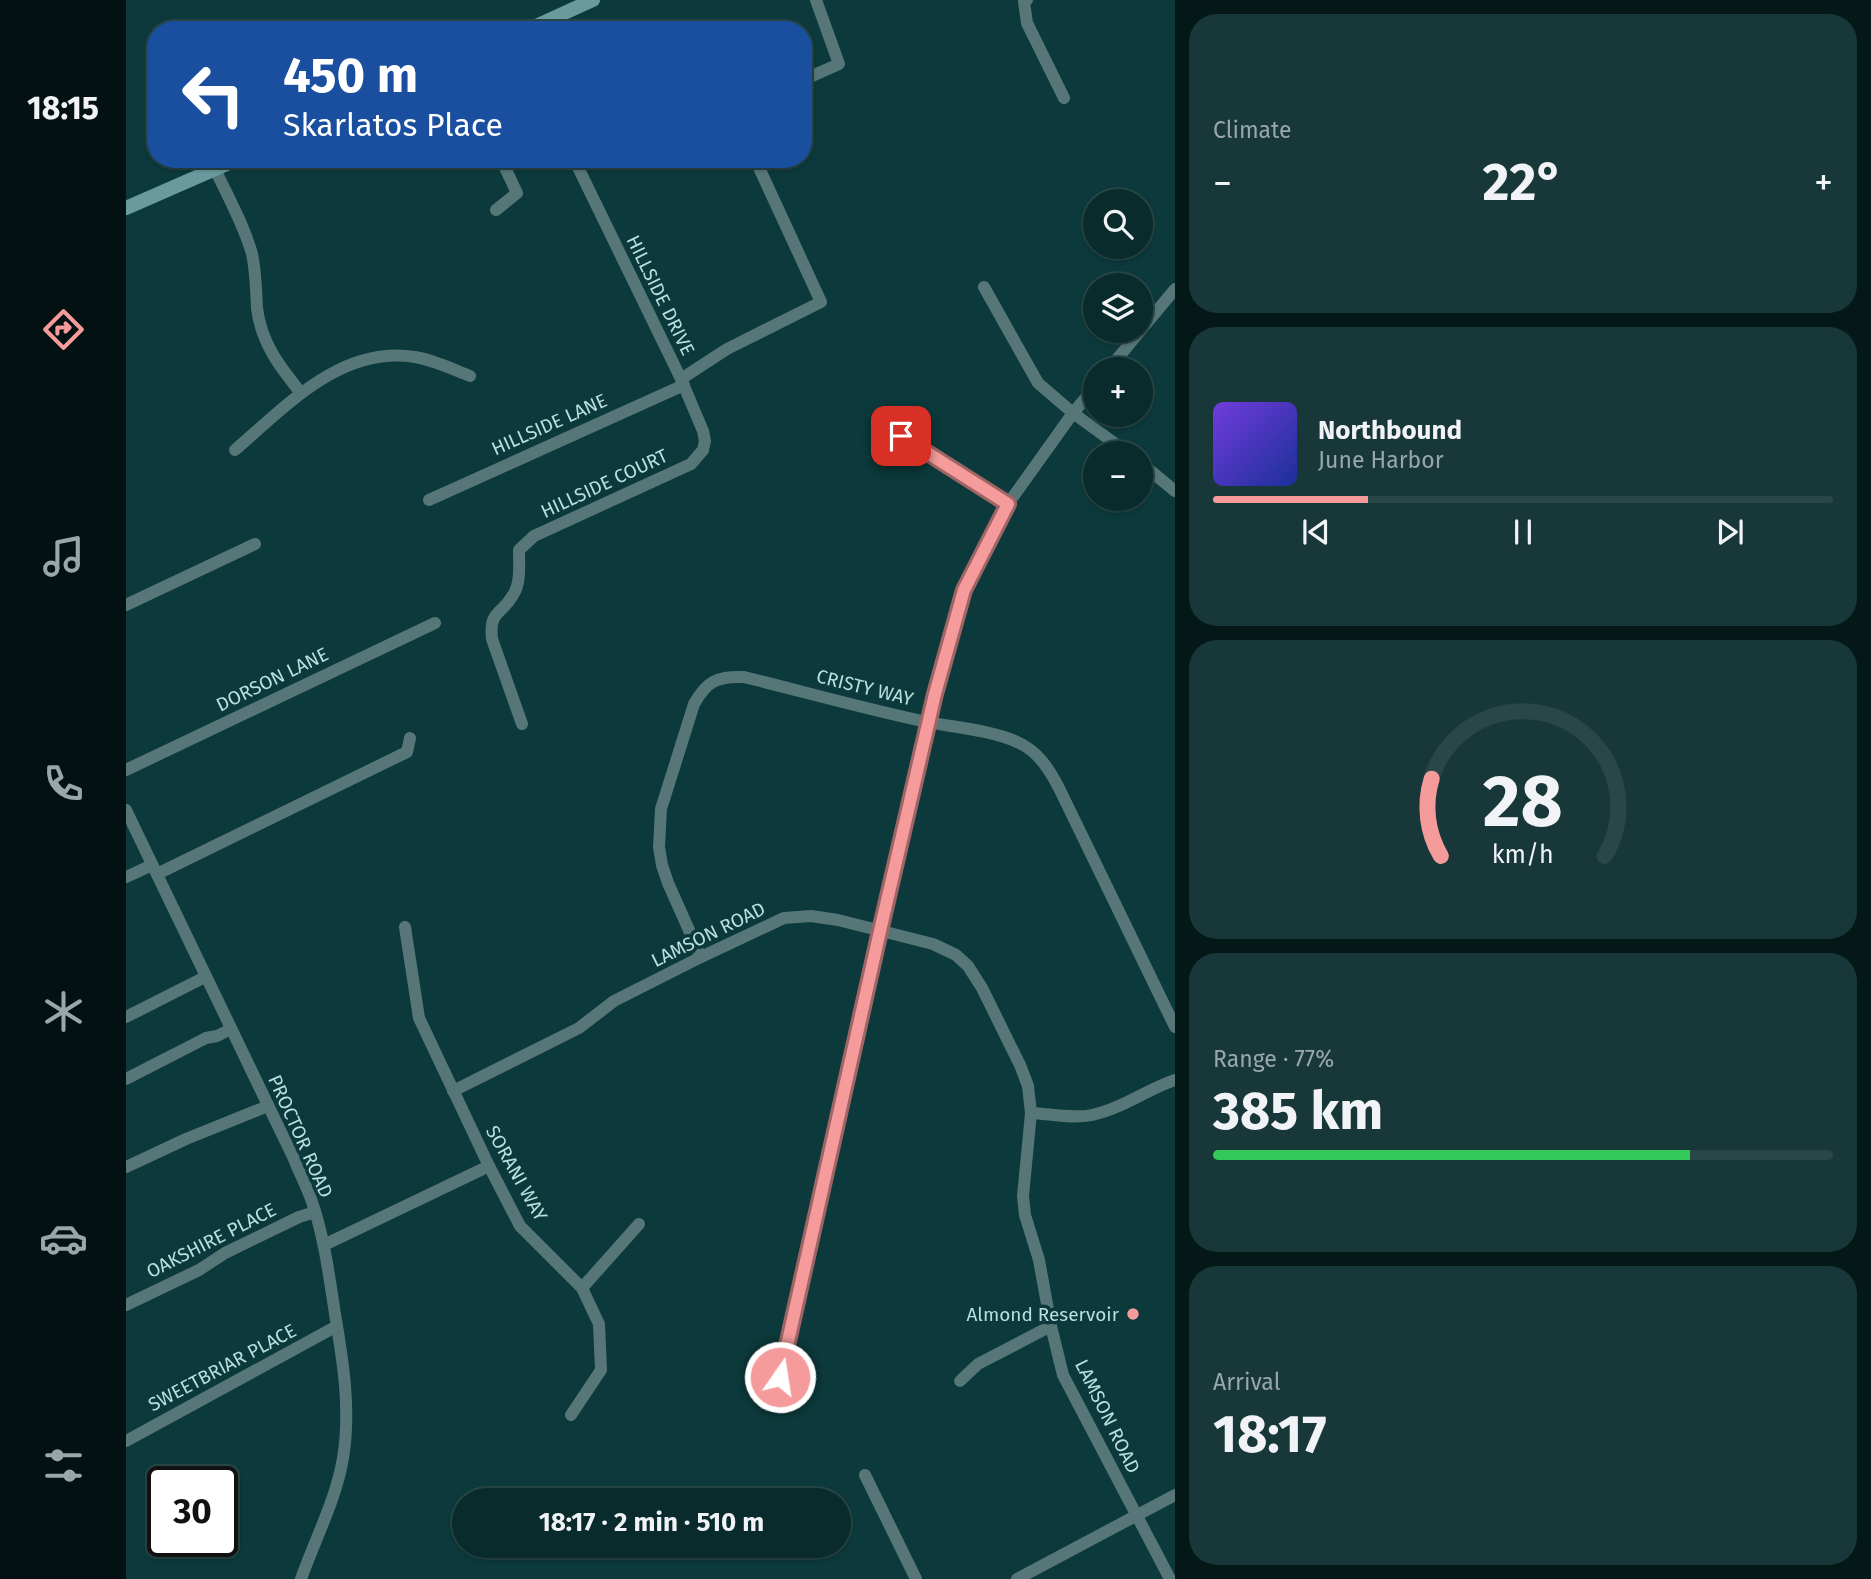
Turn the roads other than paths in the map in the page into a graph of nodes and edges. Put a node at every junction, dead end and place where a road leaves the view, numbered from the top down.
1 (593, 0) edge
2 (816, 0) edge
3 (1027, 0) edge
4 (547, 21) edge
5 (812, 76) edge
6 (1064, 98) dead end
7 (504, 168) edge
8 (578, 168) edge
9 (759, 168) edge
10 (215, 169) joint
11 (126, 208) edge
12 (496, 210) dead end
13 (984, 287) dead end
14 (1174, 289) edge
15 (1153, 315) edge
16 (1130, 343) edge
17 (1119, 357) edge
18 (470, 376) dead end
19 (683, 382) junction
20 (302, 393) junction
21 (1083, 401) edge
22 (1073, 413) junction
23 (901, 436) dead end
24 (1112, 441) edge
25 (235, 450) dead end
26 (704, 450) joint
27 (1153, 472) edge
28 (1174, 491) edge
29 (429, 499) dead end
30 (1008, 504) junction
31 (255, 544) dead end
32 (126, 605) edge
33 (435, 623) dead end
34 (929, 722) junction
35 (522, 724) dead end
36 (410, 738) dead end
37 (126, 770) edge
38 (126, 810) edge
39 (155, 869) junction
40 (126, 877) edge
41 (405, 928) dead end
42 (880, 931) junction
43 (701, 957) junction
44 (205, 977) junction
45 (126, 1017) edge
46 (1174, 1027) edge
47 (231, 1029) junction
48 (126, 1079) edge
49 (1174, 1080) edge
50 (453, 1091) junction
51 (268, 1106) junction
52 (1031, 1112) junction
53 (489, 1166) junction
54 (126, 1167) edge
55 (315, 1212) junction
56 (639, 1224) dead end
57 (324, 1245) junction
58 (582, 1288) junction
59 (126, 1305) edge
60 (337, 1326) junction
61 (1051, 1326) junction
62 (780, 1377) dead end
63 (960, 1381) dead end
64 (571, 1415) dead end
65 (126, 1441) edge
66 (865, 1475) dead end
67 (1174, 1495) edge
68 (1137, 1516) junction
69 (301, 1579) edge
70 (916, 1579) edge
71 (1017, 1579) edge
72 (1170, 1579) edge

1 - 4 main road
2 - 5 street
3 - 6 street
7 - 12 street
8 - 19 street, HILLSIDE DRIVE
9 - 19 street, HILLSIDE LANE
10 - 11 main road
10 - 20 street
13 - 22 street
14 - 15 street
16 - 17 street
18 - 20 street
19 - 26 street, HILLSIDE DRIVE
19 - 29 street, HILLSIDE LANE
20 - 25 street
21 - 22 street
22 - 24 street
22 - 30 street
23 - 30 street
26 - 35 street, HILLSIDE COURT
27 - 28 street
30 - 34 street
31 - 32 street
33 - 37 street, DORSON LANE
34 - 42 street
34 - 43 street, CRISTY WAY
34 - 46 street, CRISTY WAY
36 - 39 street
38 - 39 street, PROCTOR ROAD
39 - 40 street
39 - 44 street, PROCTOR ROAD
41 - 50 street, SORANI WAY
42 - 43 street, LAMSON ROAD
42 - 52 street, LAMSON ROAD
42 - 62 street
43 - 50 street, LAMSON ROAD
44 - 45 street
44 - 47 street, PROCTOR ROAD
47 - 48 street
47 - 51 street, PROCTOR ROAD
49 - 52 street
50 - 53 street, SORANI WAY
51 - 54 street
51 - 55 street, PROCTOR ROAD
52 - 61 street, LAMSON ROAD
53 - 57 street
53 - 58 street, SORANI WAY
55 - 57 street, PROCTOR ROAD
55 - 59 street, OAKSHIRE PLACE
56 - 58 street
57 - 60 street, PROCTOR ROAD
58 - 64 street, SORANI WAY
60 - 65 street, SWEETBRIAR PLACE
60 - 69 street, PROCTOR ROAD
61 - 63 street
61 - 68 street, LAMSON ROAD
66 - 70 street
67 - 68 street
68 - 71 street
68 - 72 street, LAMSON ROAD

